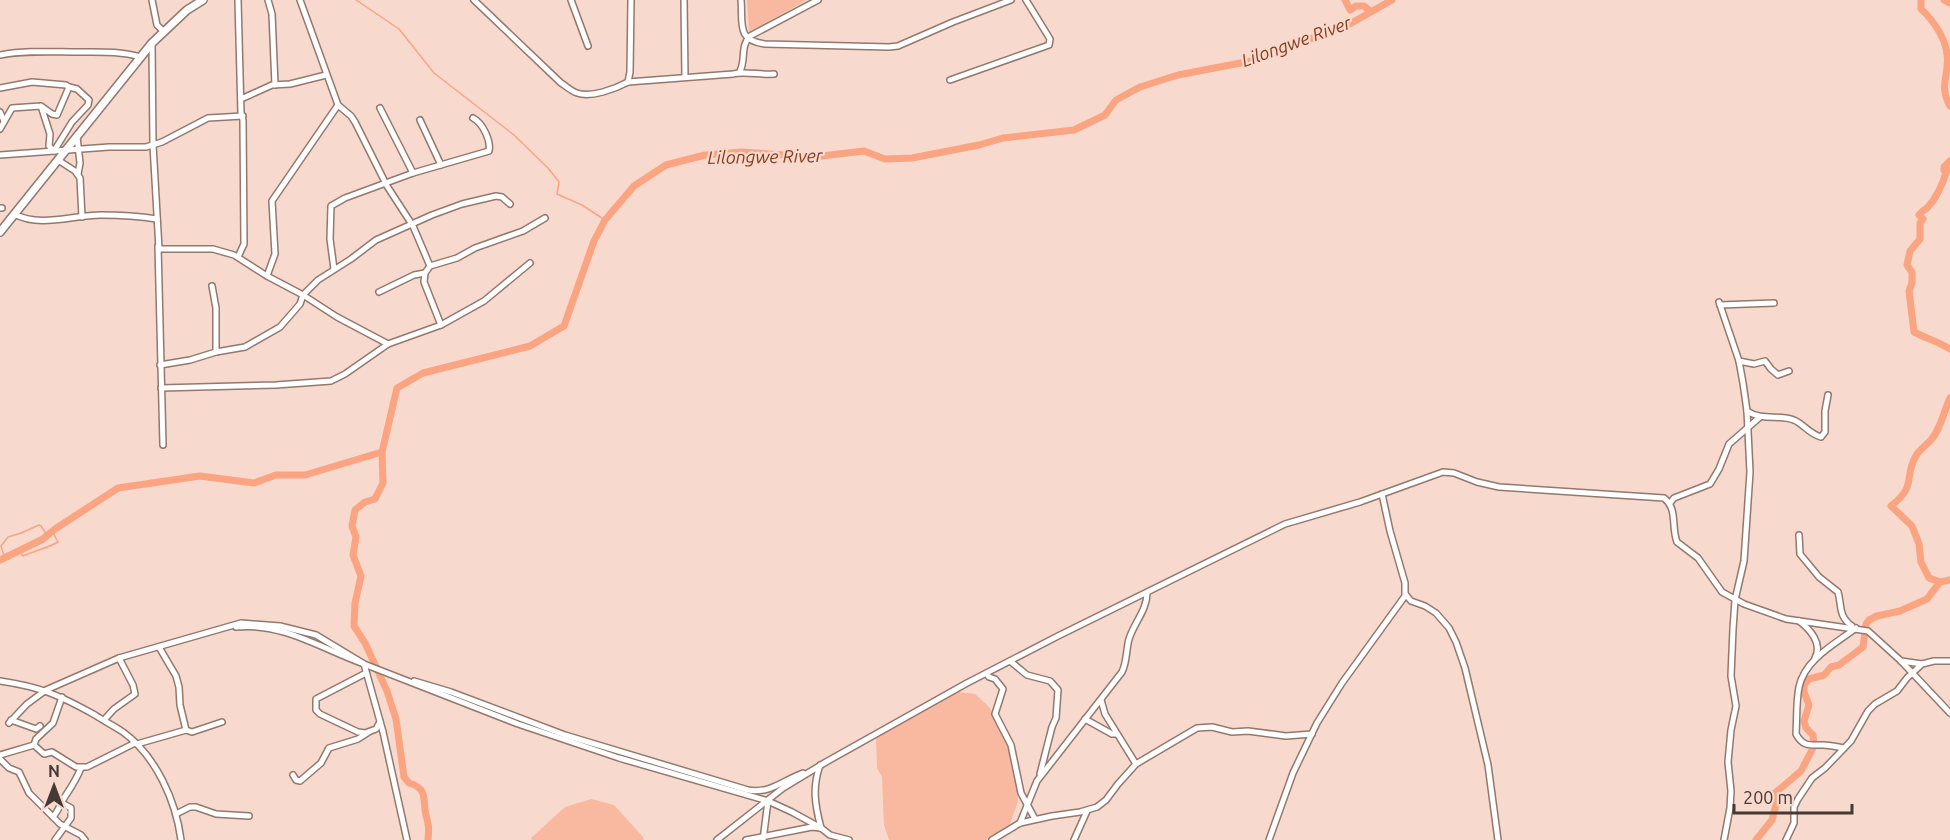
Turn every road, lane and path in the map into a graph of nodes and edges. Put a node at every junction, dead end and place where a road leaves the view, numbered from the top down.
1 (152, 0) edge
2 (202, 0) edge
3 (238, 0) edge
4 (268, 0) edge
5 (300, 0) edge
6 (474, 0) edge
7 (571, 0) edge
8 (631, 0) edge
9 (684, 0) edge
10 (741, 0) edge
11 (818, 0) edge
12 (1011, 0) edge
13 (1026, 0) edge
14 (164, 31) junction
15 (747, 39) junction
16 (152, 43) junction
17 (588, 46) dead end
18 (0, 55) edge
19 (140, 57) junction
20 (741, 71) junction
21 (774, 74) dead end
22 (326, 75) junction
23 (685, 77) junction
24 (950, 80) dead end
25 (628, 82) junction
26 (275, 85) junction
27 (69, 87) junction
28 (0, 88) edge
29 (241, 99) junction
30 (338, 105) junction
31 (41, 106) junction
32 (380, 108) dead end
33 (0, 112) edge
34 (243, 116) junction
35 (473, 118) dead end
36 (420, 120) dead end
37 (4, 122) junction
38 (0, 129) edge
39 (77, 136) junction
40 (153, 145) junction
41 (78, 150) junction
42 (54, 151) junction
43 (65, 151) junction
44 (0, 156) edge
45 (58, 160) junction
46 (441, 165) junction
47 (413, 173) junction
48 (78, 174) junction
49 (386, 183) junction
50 (510, 204) dead end
51 (14, 214) junction
52 (82, 217) junction
53 (545, 218) dead end
54 (157, 219) junction
55 (410, 223) junction
56 (1, 229) edge
57 (158, 246) junction
58 (238, 257) junction
59 (530, 263) dead end
60 (430, 266) junction
61 (334, 269) junction
62 (425, 273) junction
63 (267, 276) junction
64 (212, 286) dead end
65 (380, 292) dead end
66 (303, 295) junction
67 (1774, 303) dead end
68 (441, 325) junction
69 (388, 344) junction
70 (216, 352) junction
71 (1739, 361) junction
72 (160, 364) junction
73 (1789, 370) dead end
74 (161, 388) junction
75 (1828, 395) dead end
76 (1747, 411) junction
77 (1760, 417) junction
78 (1748, 426) junction
79 (164, 445) dead end
80 (1382, 494) junction
81 (1670, 503) junction
82 (1799, 535) dead end
83 (1147, 593) junction
84 (1406, 595) junction
85 (1735, 600) junction
86 (1797, 621) junction
87 (1857, 628) junction
88 (159, 647) junction
89 (119, 658) junction
90 (1814, 660) junction
91 (1010, 661) junction
92 (1901, 661) junction
93 (1950, 661) edge
94 (364, 664) junction
95 (1922, 664) junction
96 (387, 672) junction
97 (1912, 673) junction
98 (366, 674) junction
99 (987, 674) junction
100 (0, 681) edge
101 (46, 690) junction
102 (62, 697) junction
103 (1101, 700) junction
104 (1950, 703) edge
105 (1942, 705) junction
106 (1950, 713) edge
107 (1085, 719) junction
108 (104, 720) junction
109 (222, 722) dead end
110 (380, 722) junction
111 (40, 726) dead end
112 (186, 730) junction
113 (370, 731) junction
114 (1116, 734) junction
115 (1312, 734) junction
116 (136, 743) junction
117 (34, 745) junction
118 (1844, 748) junction
119 (0, 755) edge
120 (0, 759) edge
121 (1136, 765) junction
122 (817, 767) junction
123 (81, 768) junction
124 (293, 775) dead end
125 (1037, 781) junction
126 (768, 801) junction
127 (62, 803) junction
128 (1027, 805) junction
129 (1087, 811) junction
130 (176, 814) junction
131 (249, 816) dead end
132 (52, 817) junction
133 (1035, 819) junction
134 (1020, 823) junction
135 (66, 826) junction
136 (821, 828) junction
137 (405, 838) edge
138 (830, 838) edge
139 (759, 839) edge
140 (55, 840) edge
141 (85, 840) edge
142 (181, 840) edge
143 (717, 840) edge
144 (746, 840) edge
145 (849, 840) edge
146 (992, 840) edge
147 (1074, 840) edge
148 (1269, 840) edge
149 (1498, 840) edge
150 (1724, 840) edge
151 (1786, 840) edge

1 - 14 street
2 - 14 main road
3 - 29 street
4 - 26 street
5 - 22 street
6 - 25 street
7 - 17 street
8 - 25 street
9 - 23 street
10 - 15 street
11 - 15 street
12 - 15 street
13 - 24 street
14 - 16 main road
15 - 20 street
16 - 19 main road
16 - 40 street
18 - 19 street
19 - 39 main road
20 - 21 street
20 - 23 street
22 - 26 street
22 - 30 street
23 - 25 street
26 - 29 street
27 - 28 street
27 - 31 street
27 - 42 street
29 - 34 street
30 - 49 street
30 - 63 street
31 - 37 street
31 - 42 street
32 - 47 street
33 - 37 street
34 - 40 street
34 - 58 street
35 - 46 street
36 - 46 street
37 - 38 street
39 - 41 street
39 - 43 main road
40 - 41 street
40 - 54 street
41 - 43 street
41 - 48 street
42 - 43 street
42 - 44 street
43 - 45 main road
45 - 48 street
45 - 51 main road
46 - 47 street
47 - 49 street
48 - 52 street
49 - 55 street
49 - 61 street
50 - 55 street
51 - 52 street
51 - 56 main road
52 - 54 street
53 - 60 street
54 - 57 street
55 - 60 street
55 - 61 street
57 - 58 street
57 - 72 street
58 - 63 street
59 - 68 street
60 - 62 street
61 - 66 street
62 - 65 street
62 - 68 street
63 - 66 street
64 - 70 street
66 - 69 street
66 - 70 street
67 - 71 street
68 - 69 street
69 - 74 street
70 - 72 street
71 - 73 street
71 - 76 street
72 - 74 street
74 - 79 street
75 - 77 street
76 - 77 street
76 - 78 street
77 - 78 street
78 - 81 street
78 - 85 street
80 - 81 street
80 - 83 street
80 - 84 street
81 - 85 street
82 - 87 street
83 - 91 street
83 - 103 street
84 - 115 street
84 - 149 street
85 - 86 street
85 - 150 street
86 - 87 street
86 - 90 street
87 - 90 street
87 - 92 street
88 - 89 street
88 - 94 street
88 - 112 street
89 - 101 street
89 - 108 street
90 - 118 street
91 - 99 street
91 - 125 street
92 - 95 street
92 - 97 street
93 - 95 street
94 - 96 street
94 - 98 street
95 - 97 street
96 - 122 street
96 - 126 street
97 - 105 street
97 - 118 street
98 - 110 street
98 - 113 street
99 - 122 street
99 - 128 street
100 - 101 street
101 - 102 street
101 - 111 street
102 - 108 street
102 - 117 street
103 - 107 street
103 - 114 street
104 - 105 street
105 - 106 street
107 - 114 street
107 - 125 street
108 - 116 street
109 - 112 street
110 - 113 street
110 - 137 street
112 - 116 street
113 - 124 street
114 - 121 street
115 - 121 street
115 - 148 street
116 - 123 street
116 - 130 street
117 - 119 street
117 - 123 street
118 - 151 street
120 - 132 street
121 - 129 street
122 - 126 street
122 - 136 street
123 - 127 street
125 - 128 street
126 - 136 street
126 - 139 street
126 - 143 street
127 - 132 street
127 - 135 street
128 - 133 street
128 - 134 street
129 - 133 street
129 - 147 street
130 - 131 street
130 - 142 street
132 - 135 street
133 - 134 street
134 - 146 street
135 - 140 street
135 - 141 street
136 - 138 street
136 - 139 street
138 - 145 street
139 - 144 street

